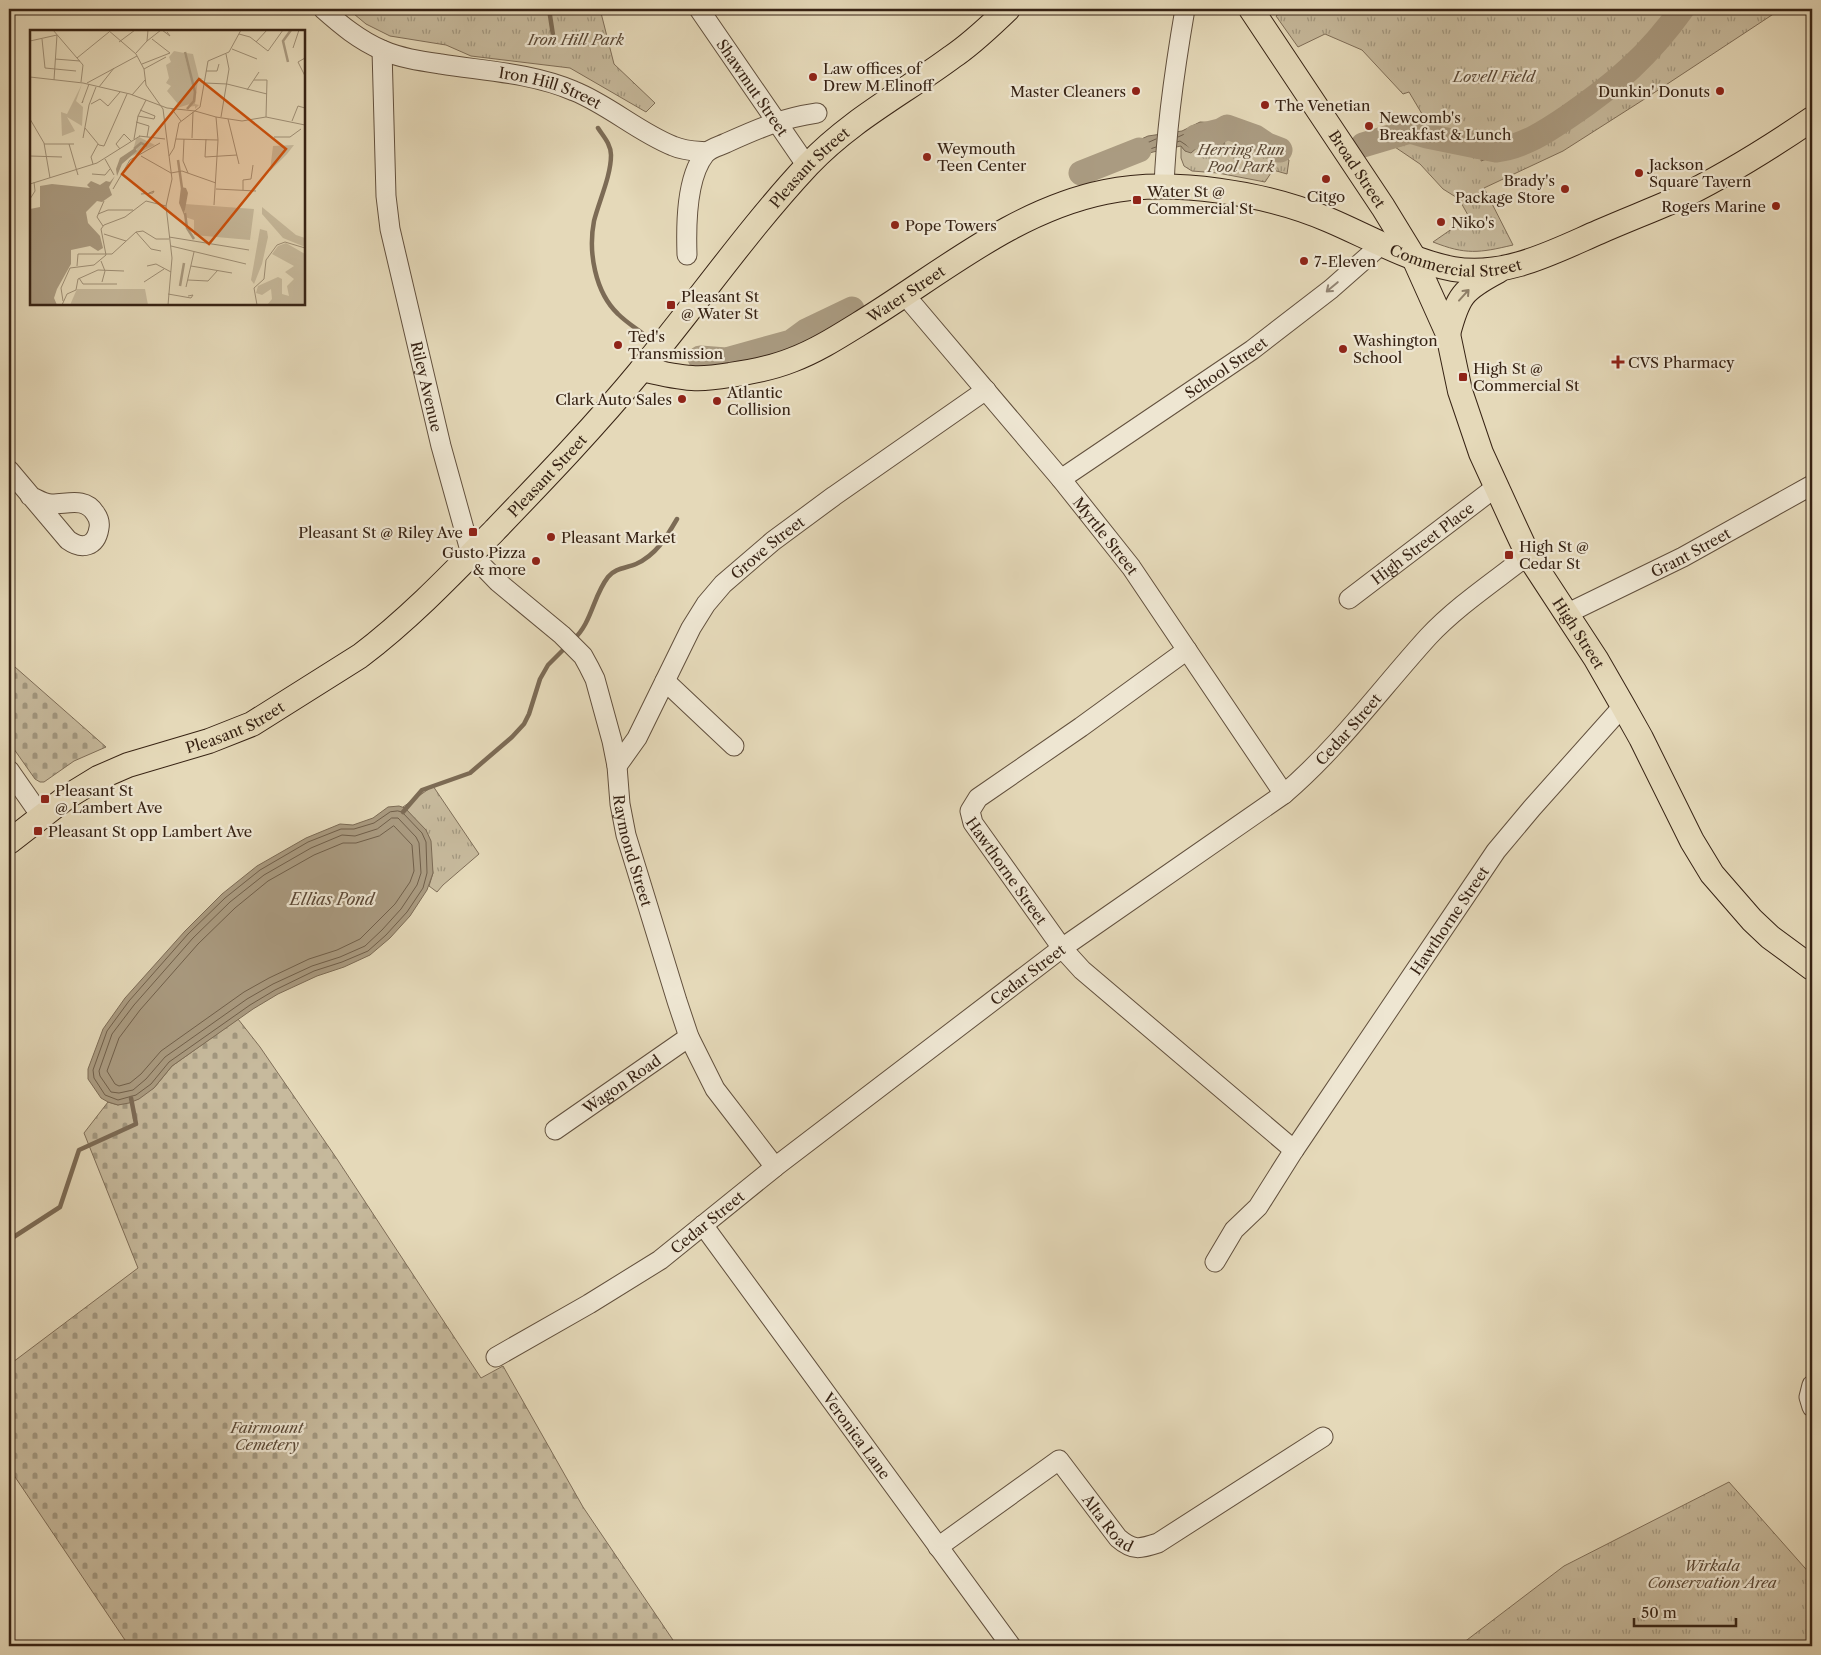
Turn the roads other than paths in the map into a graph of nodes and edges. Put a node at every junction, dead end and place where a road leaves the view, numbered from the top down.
1 (323, 9) edge
2 (699, 9) edge
3 (1008, 9) edge
4 (1185, 9) edge
5 (1251, 9) edge
6 (382, 50) junction
7 (817, 113) dead end
8 (1812, 119) edge
9 (775, 121) junction
10 (707, 152) junction
11 (807, 166) junction
12 (1164, 176) junction
13 (1382, 244) junction
14 (687, 255) dead end
15 (1413, 256) junction
16 (1499, 270) junction
17 (904, 294) junction
18 (1448, 334) junction
19 (642, 369) junction
20 (986, 390) junction
21 (9, 470) edge
22 (1061, 479) junction
23 (1812, 485) edge
24 (1496, 487) junction
25 (30, 496) dead end
26 (471, 554) junction
27 (1528, 555) junction
28 (1349, 599) dead end
29 (1566, 614) junction
30 (1187, 650) junction
31 (664, 681) junction
32 (1623, 706) junction
33 (734, 746) dead end
34 (617, 766) junction
35 (9, 770) edge
36 (1284, 794) junction
37 (41, 816) junction
38 (9, 842) edge
39 (1062, 948) junction
40 (1812, 968) edge
41 (690, 1037) junction
42 (555, 1130) dead end
43 (1294, 1150) junction
44 (775, 1168) junction
45 (703, 1225) junction
46 (1215, 1262) dead end
47 (496, 1357) dead end
48 (1812, 1385) edge
49 (1812, 1407) edge
50 (1323, 1437) dead end
51 (938, 1547) junction
52 (1012, 1646) edge

1 - 6 street, Iron Hill Street
2 - 9 street, Shawmut Street
3 - 11 main road, Pleasant Street
4 - 12 street
5 - 15 main road, Broad Street
6 - 10 street, Iron Hill Street
6 - 26 street, Riley Avenue
7 - 9 street
8 - 16 main road, Commercial Street
9 - 10 street
9 - 11 street, Shawmut Street
10 - 14 street
11 - 19 main road, Pleasant Street
12 - 13 main road, Commercial Street
12 - 17 main road, Water Street
13 - 15 main road, Commercial Street
13 -> 22 street, School Street
15 - 16 main road, Commercial Street
15 - 18 main road, High Street
18 -> 16 main road
17 - 19 main road, Water Street
17 - 20 street, Myrtle Street
18 - 24 main road, High Street
19 - 26 main road, Pleasant Street
20 - 22 street, Myrtle Street
20 - 31 street, Grove Street
21 - 25 street
22 - 30 street, Myrtle Street
23 - 29 street, Grant Street
24 - 27 main road, High Street
24 - 28 street, High Street Place
26 - 34 street, Raymond Street
26 - 37 main road, Pleasant Street
27 - 29 main road, High Street
27 - 36 street, Cedar Street
29 - 32 main road, High Street
30 - 36 street, Myrtle Street
30 - 39 street, Hawthorne Street
31 - 33 street
31 - 34 street, Grove Street
32 - 40 main road, High Street
32 - 43 street, Hawthorne Street
34 - 41 street, Raymond Street
35 - 37 street
36 - 39 street, Cedar Street
37 - 38 main road, Pleasant Street
39 - 43 street, Hawthorne Street
39 - 44 street, Cedar Street
41 - 42 street, Wagon Road
41 - 44 street, Raymond Street
43 - 46 street, Hawthorne Street
44 - 45 street, Cedar Street
45 - 47 street, Cedar Street
45 - 51 street, Veronica Lane
48 - 49 street
50 - 51 street, Alta Road
51 - 52 street, Veronica Lane

